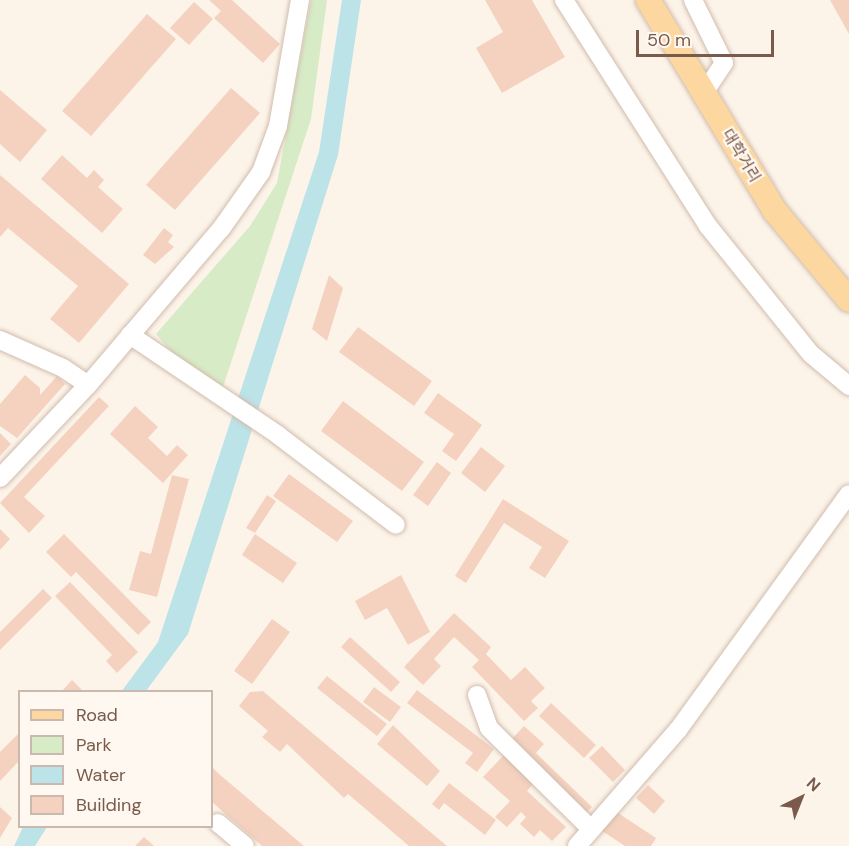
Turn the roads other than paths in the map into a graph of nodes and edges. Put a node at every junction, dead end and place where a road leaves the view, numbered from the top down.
1 (300, 0) edge
2 (564, 0) edge
3 (648, 0) edge
4 (693, 0) edge
5 (703, 94) junction
6 (849, 300) edge
7 (130, 335) junction
8 (0, 340) edge
9 (88, 385) junction
10 (849, 386) edge
11 (0, 478) edge
12 (849, 494) edge
13 (396, 525) dead end
14 (477, 695) dead end
15 (218, 823) dead end
16 (591, 829) junction
17 (245, 846) edge
18 (577, 846) edge

1 - 7 street
2 - 10 street
3 - 5 main road, 대학거리
4 - 5 street
5 - 6 main road, 대학거리
7 - 9 street
7 - 13 street
8 - 9 street
9 - 11 street
12 - 16 street
14 - 16 street
15 - 17 street
16 - 18 street

